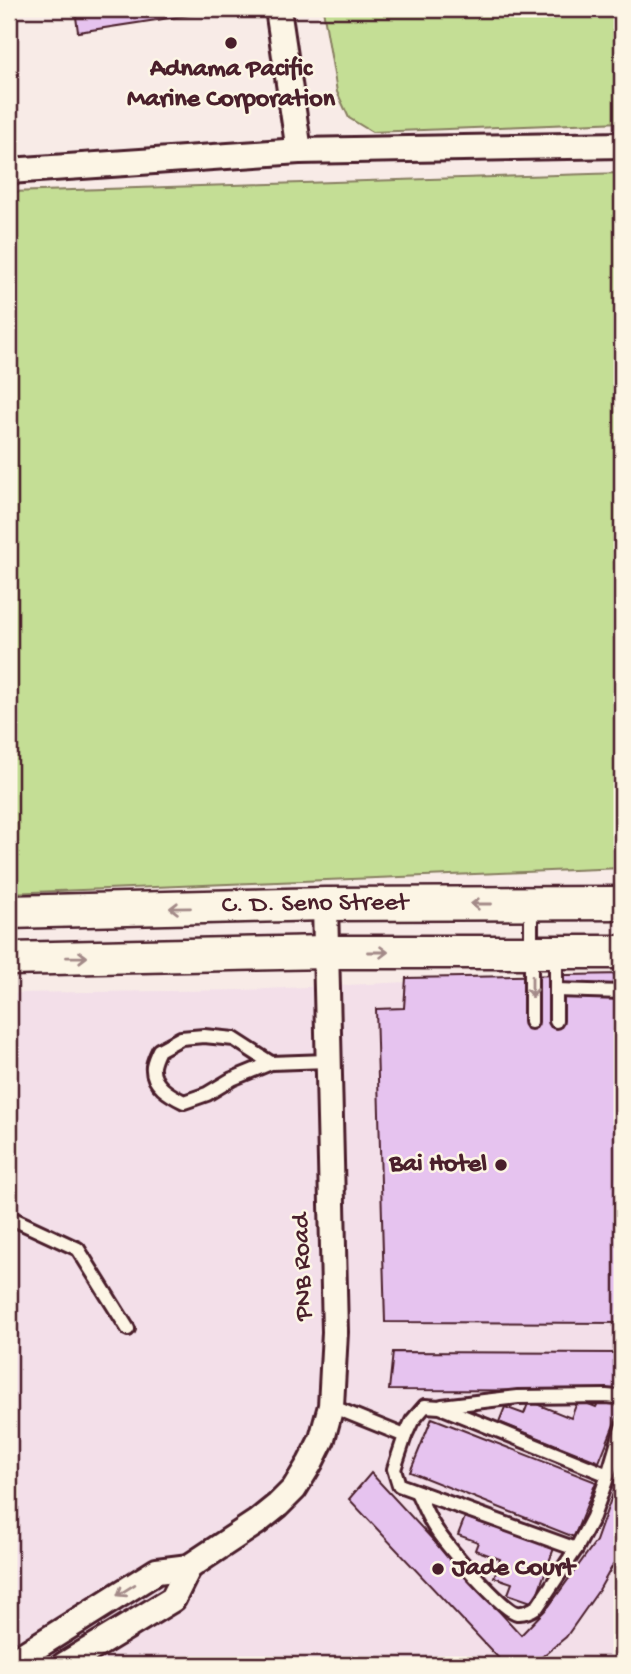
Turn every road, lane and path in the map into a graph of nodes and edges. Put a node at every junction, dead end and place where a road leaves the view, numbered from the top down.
1 (278, 9) edge
2 (622, 145) edge
3 (299, 151) junction
4 (9, 171) edge
5 (622, 903) edge
6 (325, 904) junction
7 (531, 904) junction
8 (9, 912) edge
9 (544, 952) junction
10 (622, 952) edge
11 (326, 953) junction
12 (9, 959) edge
13 (556, 990) junction
14 (622, 992) edge
15 (556, 1021) dead end
16 (531, 1022) dead end
17 (327, 1061) junction
18 (271, 1063) junction
19 (9, 1217) edge
20 (128, 1329) dead end
21 (622, 1400) edge
22 (331, 1406) junction
23 (440, 1407) junction
24 (622, 1428) edge
25 (405, 1436) junction
26 (608, 1475) junction
27 (417, 1492) junction
28 (576, 1549) junction
29 (189, 1567) junction
30 (9, 1664) edge
31 (64, 1665) edge

1 - 3 street
2 - 3 street
3 - 4 street
5 - 7 street, C. D. Seno Street
7 -> 6 street, C. D. Seno Street
6 -> 8 street, C. D. Seno Street
6 - 11 street, PNB Road
7 - 9 lane
9 - 10 street, C. D. Seno Street
11 -> 9 street, C. D. Seno Street
9 - 13 lane
9 -> 16 lane
12 -> 11 street, C. D. Seno Street
11 - 17 street, PNB Road
13 - 14 lane
13 - 15 lane
17 - 18 lane
17 - 22 street, PNB Road
18 - 18 lane
19 - 20 lane
21 - 23 lane
22 - 25 lane
22 - 29 street, PNB Road
23 - 25 lane
23 - 26 lane
24 - 26 lane
25 - 27 lane
26 - 28 lane
27 - 28 lane
27 - 28 lane
29 -> 30 street, PNB Road
29 - 31 street, PNB Road

